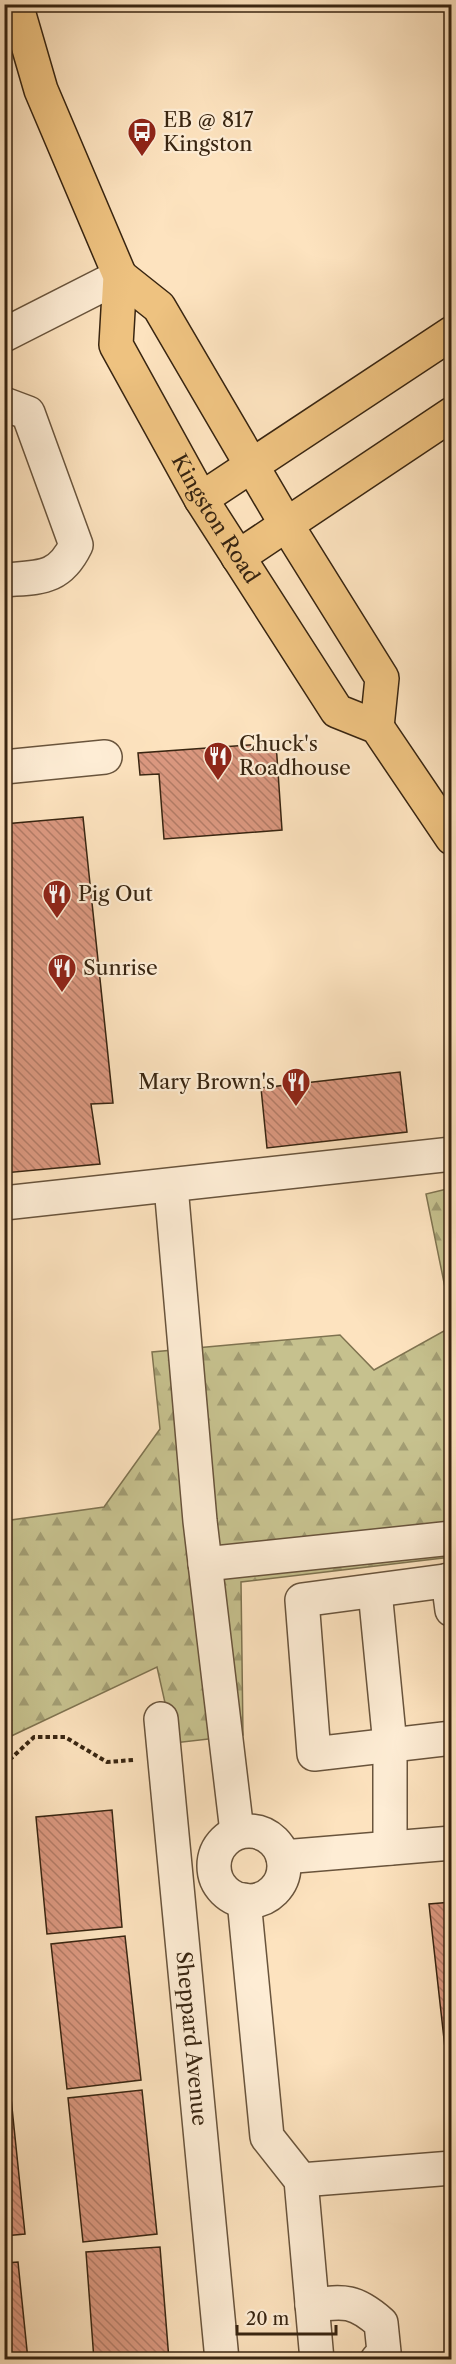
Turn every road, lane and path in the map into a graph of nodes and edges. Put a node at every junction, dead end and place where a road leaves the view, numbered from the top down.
1 (13, 10) edge
2 (120, 276) junction
3 (452, 333) edge
4 (4, 334) edge
5 (4, 404) edge
6 (452, 414) edge
7 (251, 466) junction
8 (201, 499) junction
9 (286, 524) junction
10 (238, 557) junction
11 (4, 580) edge
12 (378, 727) junction
13 (105, 757) dead end
14 (4, 767) edge
15 (452, 838) edge
16 (452, 1154) edge
17 (171, 1186) junction
18 (4, 1203) edge
19 (452, 1538) edge
20 (205, 1563) junction
21 (450, 1590) edge
22 (375, 1592) junction
23 (161, 1719) dead end
24 (452, 1738) edge
25 (390, 1745) junction
26 (165, 1758) junction
27 (4, 1765) edge
28 (237, 1832) junction
29 (452, 1843) edge
30 (390, 1848) junction
31 (283, 1857) junction
32 (214, 1864) junction
33 (176, 1868) junction
34 (243, 1900) junction
35 (452, 2168) edge
36 (301, 2180) junction
37 (312, 2305) junction
38 (222, 2360) edge
39 (317, 2360) edge
40 (377, 2360) edge

1 - 2 main road, Kingston Road
2 - 4 street
2 - 7 main road, Kingston Road
2 - 8 main road, Kingston Road
3 - 7 main road
5 - 11 street
6 - 9 main road
7 - 8 main road
7 - 9 main road, Kingston Road
8 - 10 main road, Kingston Road
9 - 10 main road
9 - 12 main road, Kingston Road
10 - 12 main road, Kingston Road
12 - 15 main road
13 - 14 street
16 - 17 street
17 - 18 street
17 - 20 street
19 - 20 street
20 - 28 street
21 - 22 street
22 - 25 street
22 - 25 street
23 - 26 street, Sheppard Avenue
24 - 25 street
25 - 30 street
26 - 27 path
26 - 33 street, Sheppard Avenue
28 - 31 street
28 - 32 street
29 - 30 street
30 - 31 street
31 - 34 street
32 - 33 street
32 - 34 street
33 - 38 street, Sheppard Avenue
34 - 36 street
35 - 36 street
36 - 37 street
37 - 39 street
37 - 40 street

